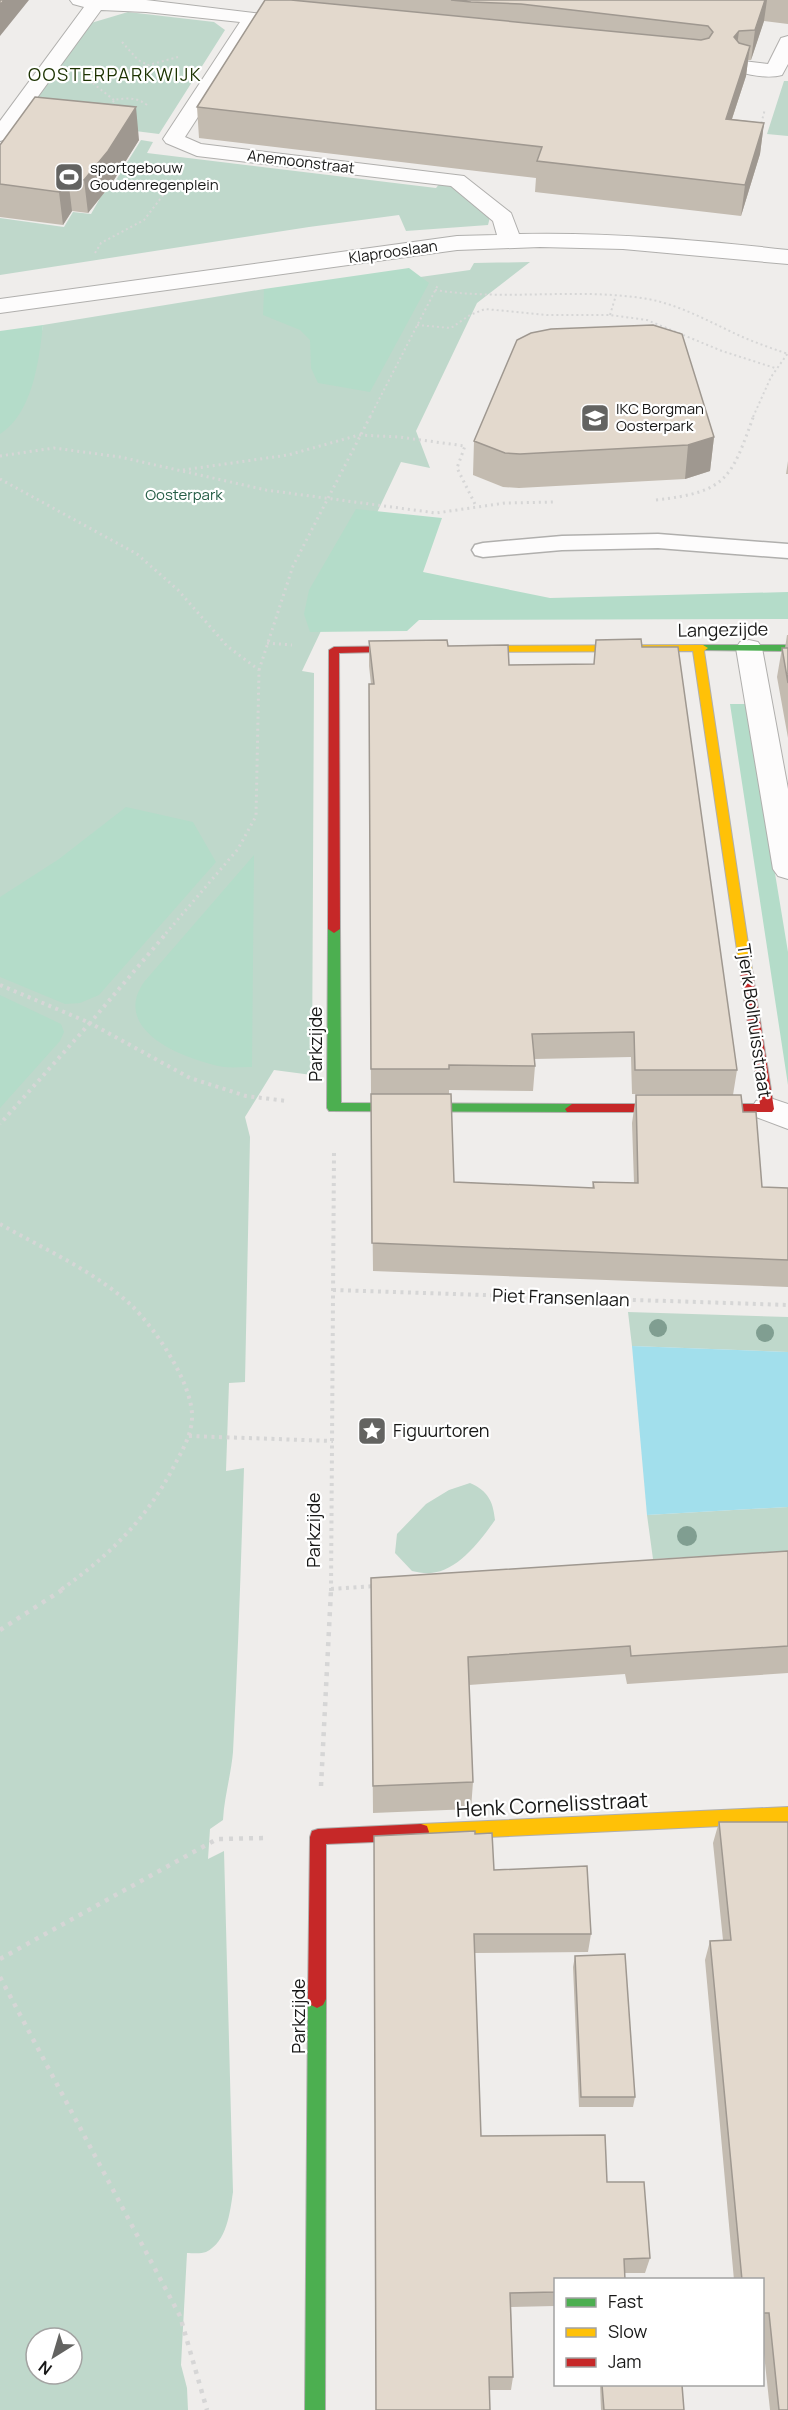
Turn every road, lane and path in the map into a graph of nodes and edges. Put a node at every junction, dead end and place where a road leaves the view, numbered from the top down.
1 (148, 3) edge
2 (88, 6) edge
3 (252, 18) junction
4 (321, 25) edge
5 (788, 42) edge
6 (233, 47) junction
7 (150, 66) junction
8 (743, 67) edge
9 (206, 89) junction
10 (114, 100) junction
11 (148, 107) dead end
12 (111, 111) edge
13 (0, 135) edge
14 (197, 150) junction
15 (510, 240) junction
16 (457, 243) junction
17 (788, 257) edge
18 (116, 290) junction
19 (435, 290) junction
20 (616, 295) junction
21 (0, 306) edge
22 (609, 315) junction
23 (417, 325) junction
24 (788, 353) edge
25 (775, 368) junction
26 (359, 435) junction
27 (0, 456) edge
28 (180, 470) junction
29 (0, 479) edge
30 (327, 499) junction
31 (651, 500) dead end
32 (559, 502) dead end
33 (476, 506) junction
34 (483, 550) dead end
35 (788, 551) edge
36 (749, 648) junction
37 (788, 648) edge
38 (452, 649) edge
39 (698, 649) junction
40 (428, 650) edge
41 (259, 669) junction
42 (788, 869) edge
43 (0, 985) edge
44 (90, 1023) junction
45 (334, 1108) junction
46 (777, 1113) edge
47 (0, 1124) edge
48 (0, 1224) edge
49 (333, 1290) junction
50 (788, 1305) edge
51 (189, 1436) junction
52 (333, 1441) junction
53 (378, 1586) edge
54 (332, 1588) junction
55 (0, 1630) edge
56 (788, 1815) edge
57 (318, 1837) junction
58 (0, 1959) edge
59 (0, 1977) edge
60 (207, 2410) edge
61 (315, 2410) edge

1 - 2 street
1 - 3 street
2 - 7 path
2 - 13 street
3 - 4 street
3 - 6 street, Anemoonstraat
5 - 8 street
6 - 7 path
6 - 9 street, Anemoonstraat
7 - 9 path
7 - 10 path
9 - 14 street, Anemoonstraat
10 - 11 path
10 - 12 path
14 - 15 street, Anemoonstraat
14 - 18 path
15 - 16 street, Klaprooslaan
15 - 17 street, Klaprooslaan
16 - 18 street, Klaprooslaan
16 - 19 path
18 - 21 street, Klaprooslaan
19 - 20 path
19 - 23 path
20 - 22 path
20 - 24 path
22 - 23 path
22 - 25 path
23 - 26 path
24 - 25 path
25 - 31 path
26 - 28 path
26 - 30 path
26 - 33 path
27 - 28 path
28 - 30 path
29 - 41 path
30 - 33 path
30 - 41 path
32 - 33 path
34 - 35 lane
36 - 37 street, Langezijde
36 - 39 street, Langezijde
36 - 42 street
38 - 39 street, Langezijde
39 - 46 street, Tjerk Bolhuisstraat
40 - 45 street, Parkzijde
41 - 44 path
43 - 44 path
44 - 45 path
44 - 47 path
45 - 46 street, Tjerk Bolhuisstraat
45 - 49 path, Parkzijde
48 - 51 path
49 - 50 path, Piet Fransenlaan
49 - 52 path, Parkzijde
51 - 52 path
51 - 55 path
52 - 54 path, Parkzijde
53 - 54 path
54 - 57 path, Parkzijde
56 - 57 street, Henk Cornelisstraat
57 - 58 path
57 - 61 street, Parkzijde
59 - 60 path

